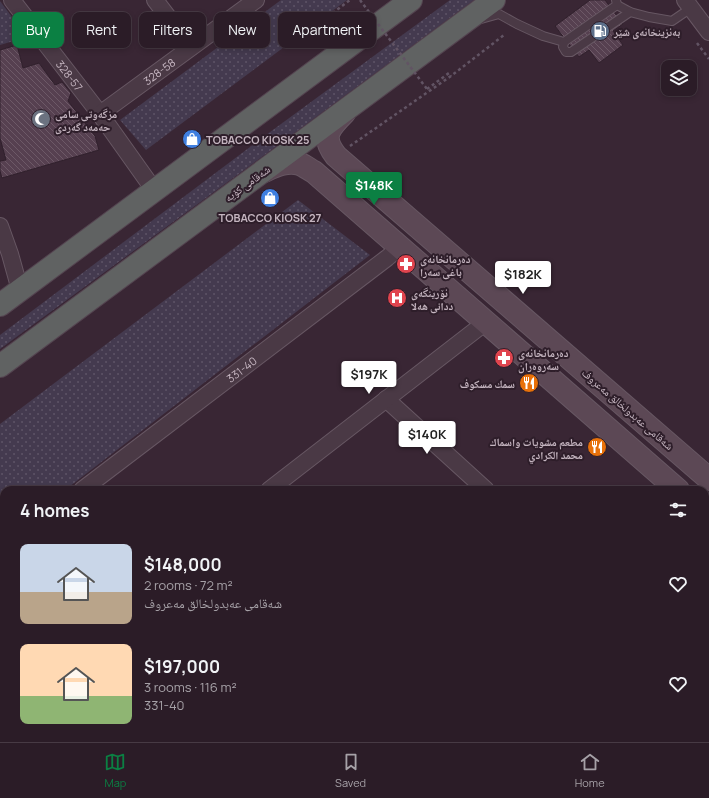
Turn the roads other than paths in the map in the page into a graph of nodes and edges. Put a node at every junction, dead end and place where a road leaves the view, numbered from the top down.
1 (12, 0) edge
2 (155, 0) edge
3 (256, 0) edge
4 (411, 0) edge
5 (494, 0) edge
6 (616, 2) edge
7 (688, 4) edge
8 (164, 12) edge
9 (630, 12) junction
10 (459, 26) junction
11 (709, 32) edge
12 (206, 36) edge
13 (564, 42) junction
14 (190, 48) edge
15 (348, 108) junction
16 (100, 114) junction
17 (258, 175) junction
18 (154, 190) junction
19 (396, 208) junction
20 (0, 226) edge
21 (378, 228) junction
22 (400, 247) junction
23 (20, 290) junction
24 (0, 305) edge
25 (486, 322) junction
26 (0, 366) edge
27 (386, 399) junction
28 (709, 479) edge
29 (93, 486) edge
30 (274, 486) edge
31 (482, 486) edge
32 (673, 486) edge

1 - 16 street, 328-57
2 - 8 street
3 - 12 street, 328-58
4 - 18 highway
5 - 10 highway, شەقامی کۆیە
6 - 9 lane
6 - 13 lane
7 - 9 lane
7 - 11 street
9 - 13 lane
10 - 13 lane
10 - 15 highway, شەقامی کۆیە
14 - 16 street, 328-58
15 - 17 highway, شەقامی کۆیە
15 - 19 main road, شەقامی عەبدولخالق مەعروف
16 - 18 street, 328-57
17 - 21 main road
17 - 26 highway, شەقامی کۆیە
18 - 23 highway
19 - 21 main road
19 - 28 main road, شەقامی عەبدولخالق مەعروف
20 - 23 street
21 - 22 main road
22 - 25 main road
22 - 29 street, 331-40
23 - 24 highway
25 - 27 street
25 - 32 main road
27 - 30 street
27 - 31 street

